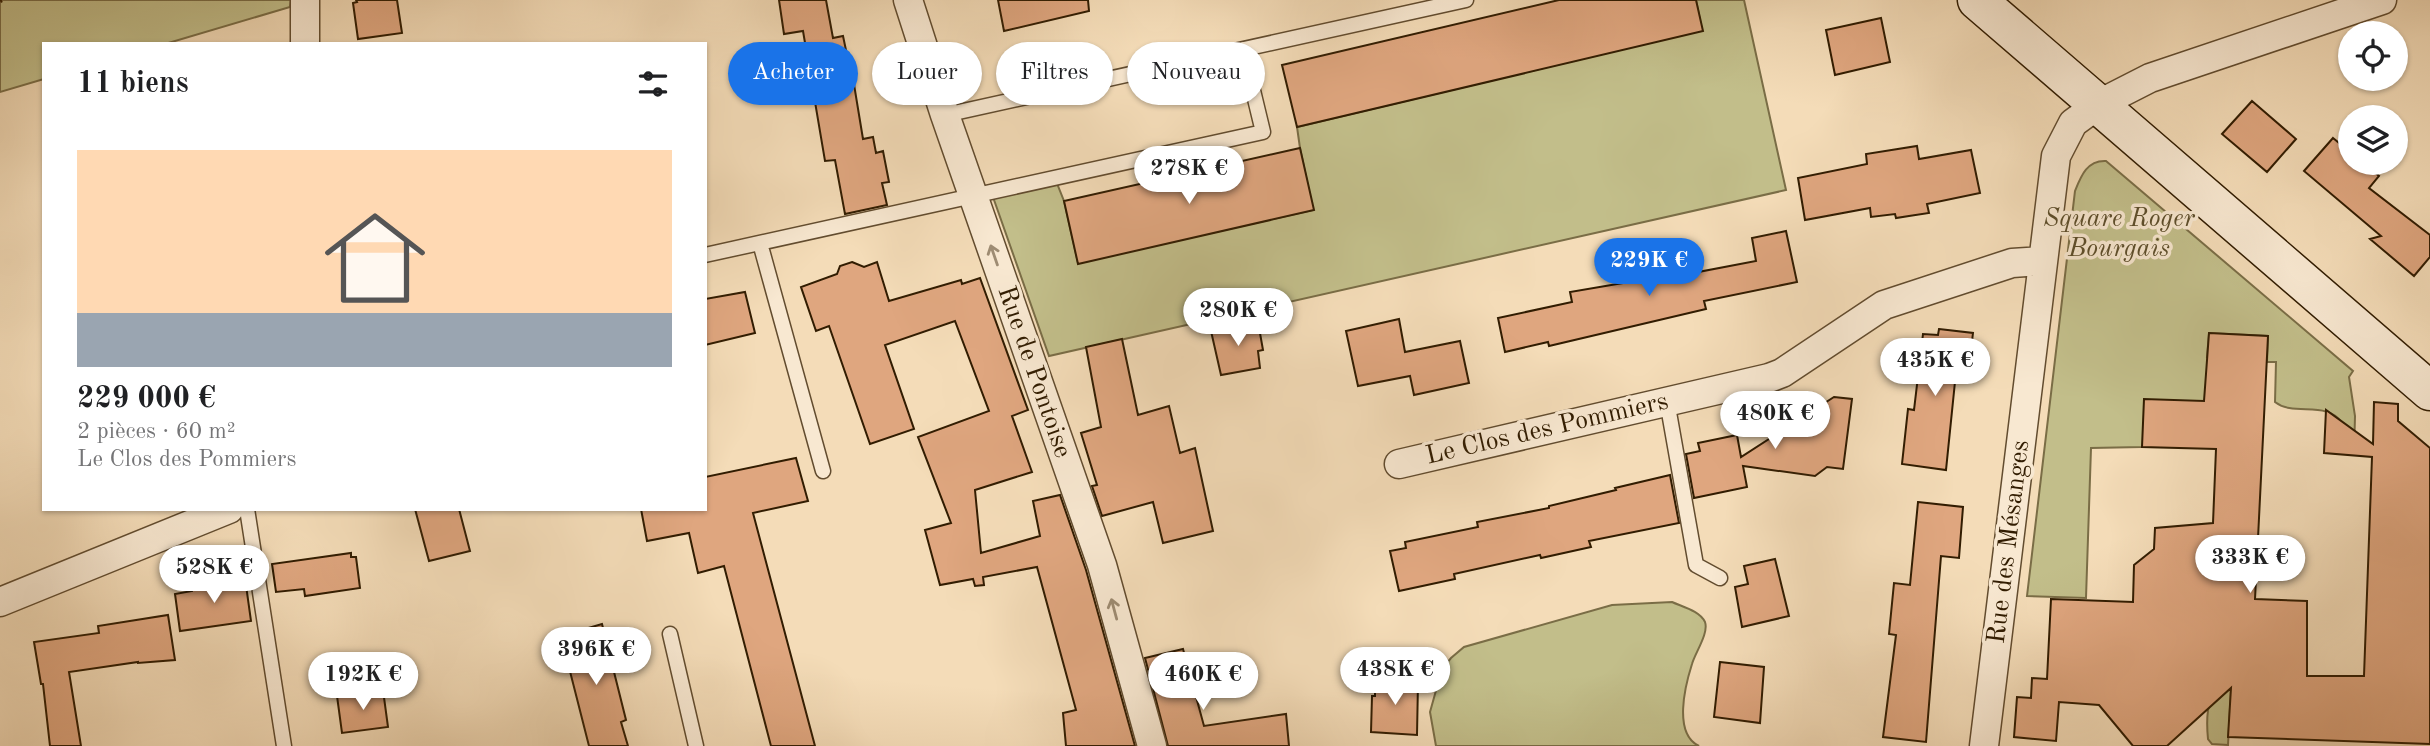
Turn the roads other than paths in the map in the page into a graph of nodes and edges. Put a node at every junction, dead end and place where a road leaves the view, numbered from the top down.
1 (305, 0) edge
2 (908, 0) edge
3 (1466, 0) edge
4 (1977, 0) edge
5 (2382, 0) edge
6 (305, 42) edge
7 (1265, 44) edge
8 (1127, 75) edge
9 (2099, 104) junction
10 (1256, 105) edge
11 (946, 115) junction
12 (974, 197) junction
13 (760, 243) junction
14 (707, 255) edge
15 (2043, 261) junction
16 (2430, 391) edge
17 (1667, 401) junction
18 (1399, 464) dead end
19 (823, 471) dead end
20 (224, 511) edge
21 (247, 511) edge
22 (1720, 578) dead end
23 (0, 602) edge
24 (670, 634) dead end
25 (284, 746) edge
26 (696, 746) edge
27 (1152, 746) edge
28 (1984, 746) edge

1 - 6 street
2 - 11 street, Rue de Pontoise
3 - 7 lane
4 - 9 main road
5 - 9 street, Rue des Mésanges
8 - 11 lane
9 - 15 street, Rue des Mésanges
9 - 16 main road
10 - 12 lane
11 - 12 street, Rue de Pontoise
12 - 13 lane
27 -> 12 street, Rue de Pontoise
13 - 14 lane
13 - 19 lane
15 - 17 street, Le Clos des Pommiers
15 - 28 street, Rue des Mésanges
17 - 18 street, Le Clos des Pommiers
17 - 22 lane
20 - 23 street
21 - 25 lane
24 - 26 lane

